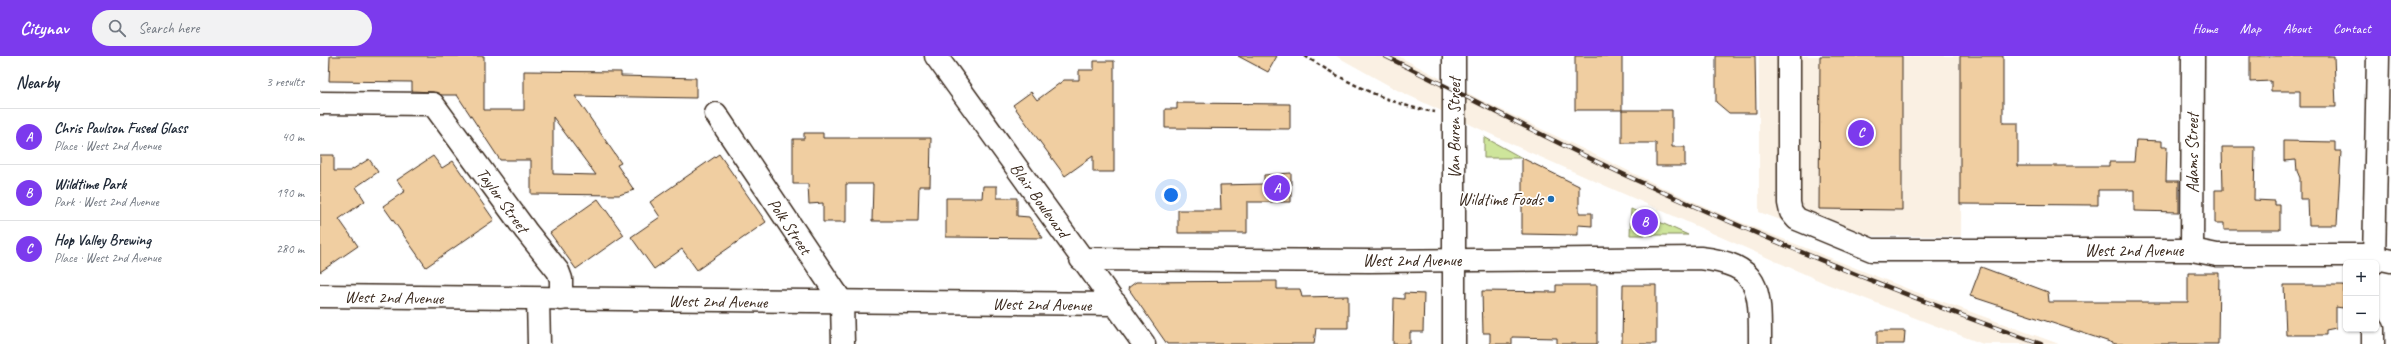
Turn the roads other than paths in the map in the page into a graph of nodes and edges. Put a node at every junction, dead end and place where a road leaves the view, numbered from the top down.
1 (936, 56) edge
2 (1454, 56) edge
3 (1789, 56) edge
4 (2193, 56) edge
5 (2378, 56) edge
6 (320, 102) edge
7 (716, 114) dead end
8 (2192, 250) junction
9 (1081, 259) junction
10 (1454, 260) junction
11 (2380, 261) edge
12 (320, 296) edge
13 (538, 299) junction
14 (561, 299) junction
15 (842, 302) junction
16 (1116, 304) junction
17 (2373, 332) edge
18 (538, 344) edge
19 (843, 344) edge
20 (1144, 344) edge
21 (1454, 344) edge
22 (1760, 344) edge
23 (2373, 344) edge

1 - 9 street, Blair Boulevard
2 - 10 street, Van Buren Street
3 - 8 street, West 2nd Avenue
4 - 8 street, Adams Street
5 - 11 street
6 - 14 street, Taylor Street
7 - 15 street, Polk Street
8 - 11 street, West 2nd Avenue
9 - 10 street, West 2nd Avenue
9 - 16 street, Blair Boulevard
10 - 21 street, Van Buren Street
10 - 22 street, West 2nd Avenue
12 - 13 street, West 2nd Avenue
13 - 14 street, West 2nd Avenue
13 - 18 street
14 - 15 street, West 2nd Avenue
15 - 16 street, West 2nd Avenue
15 - 19 street
16 - 20 street, Blair Boulevard
17 - 23 street

